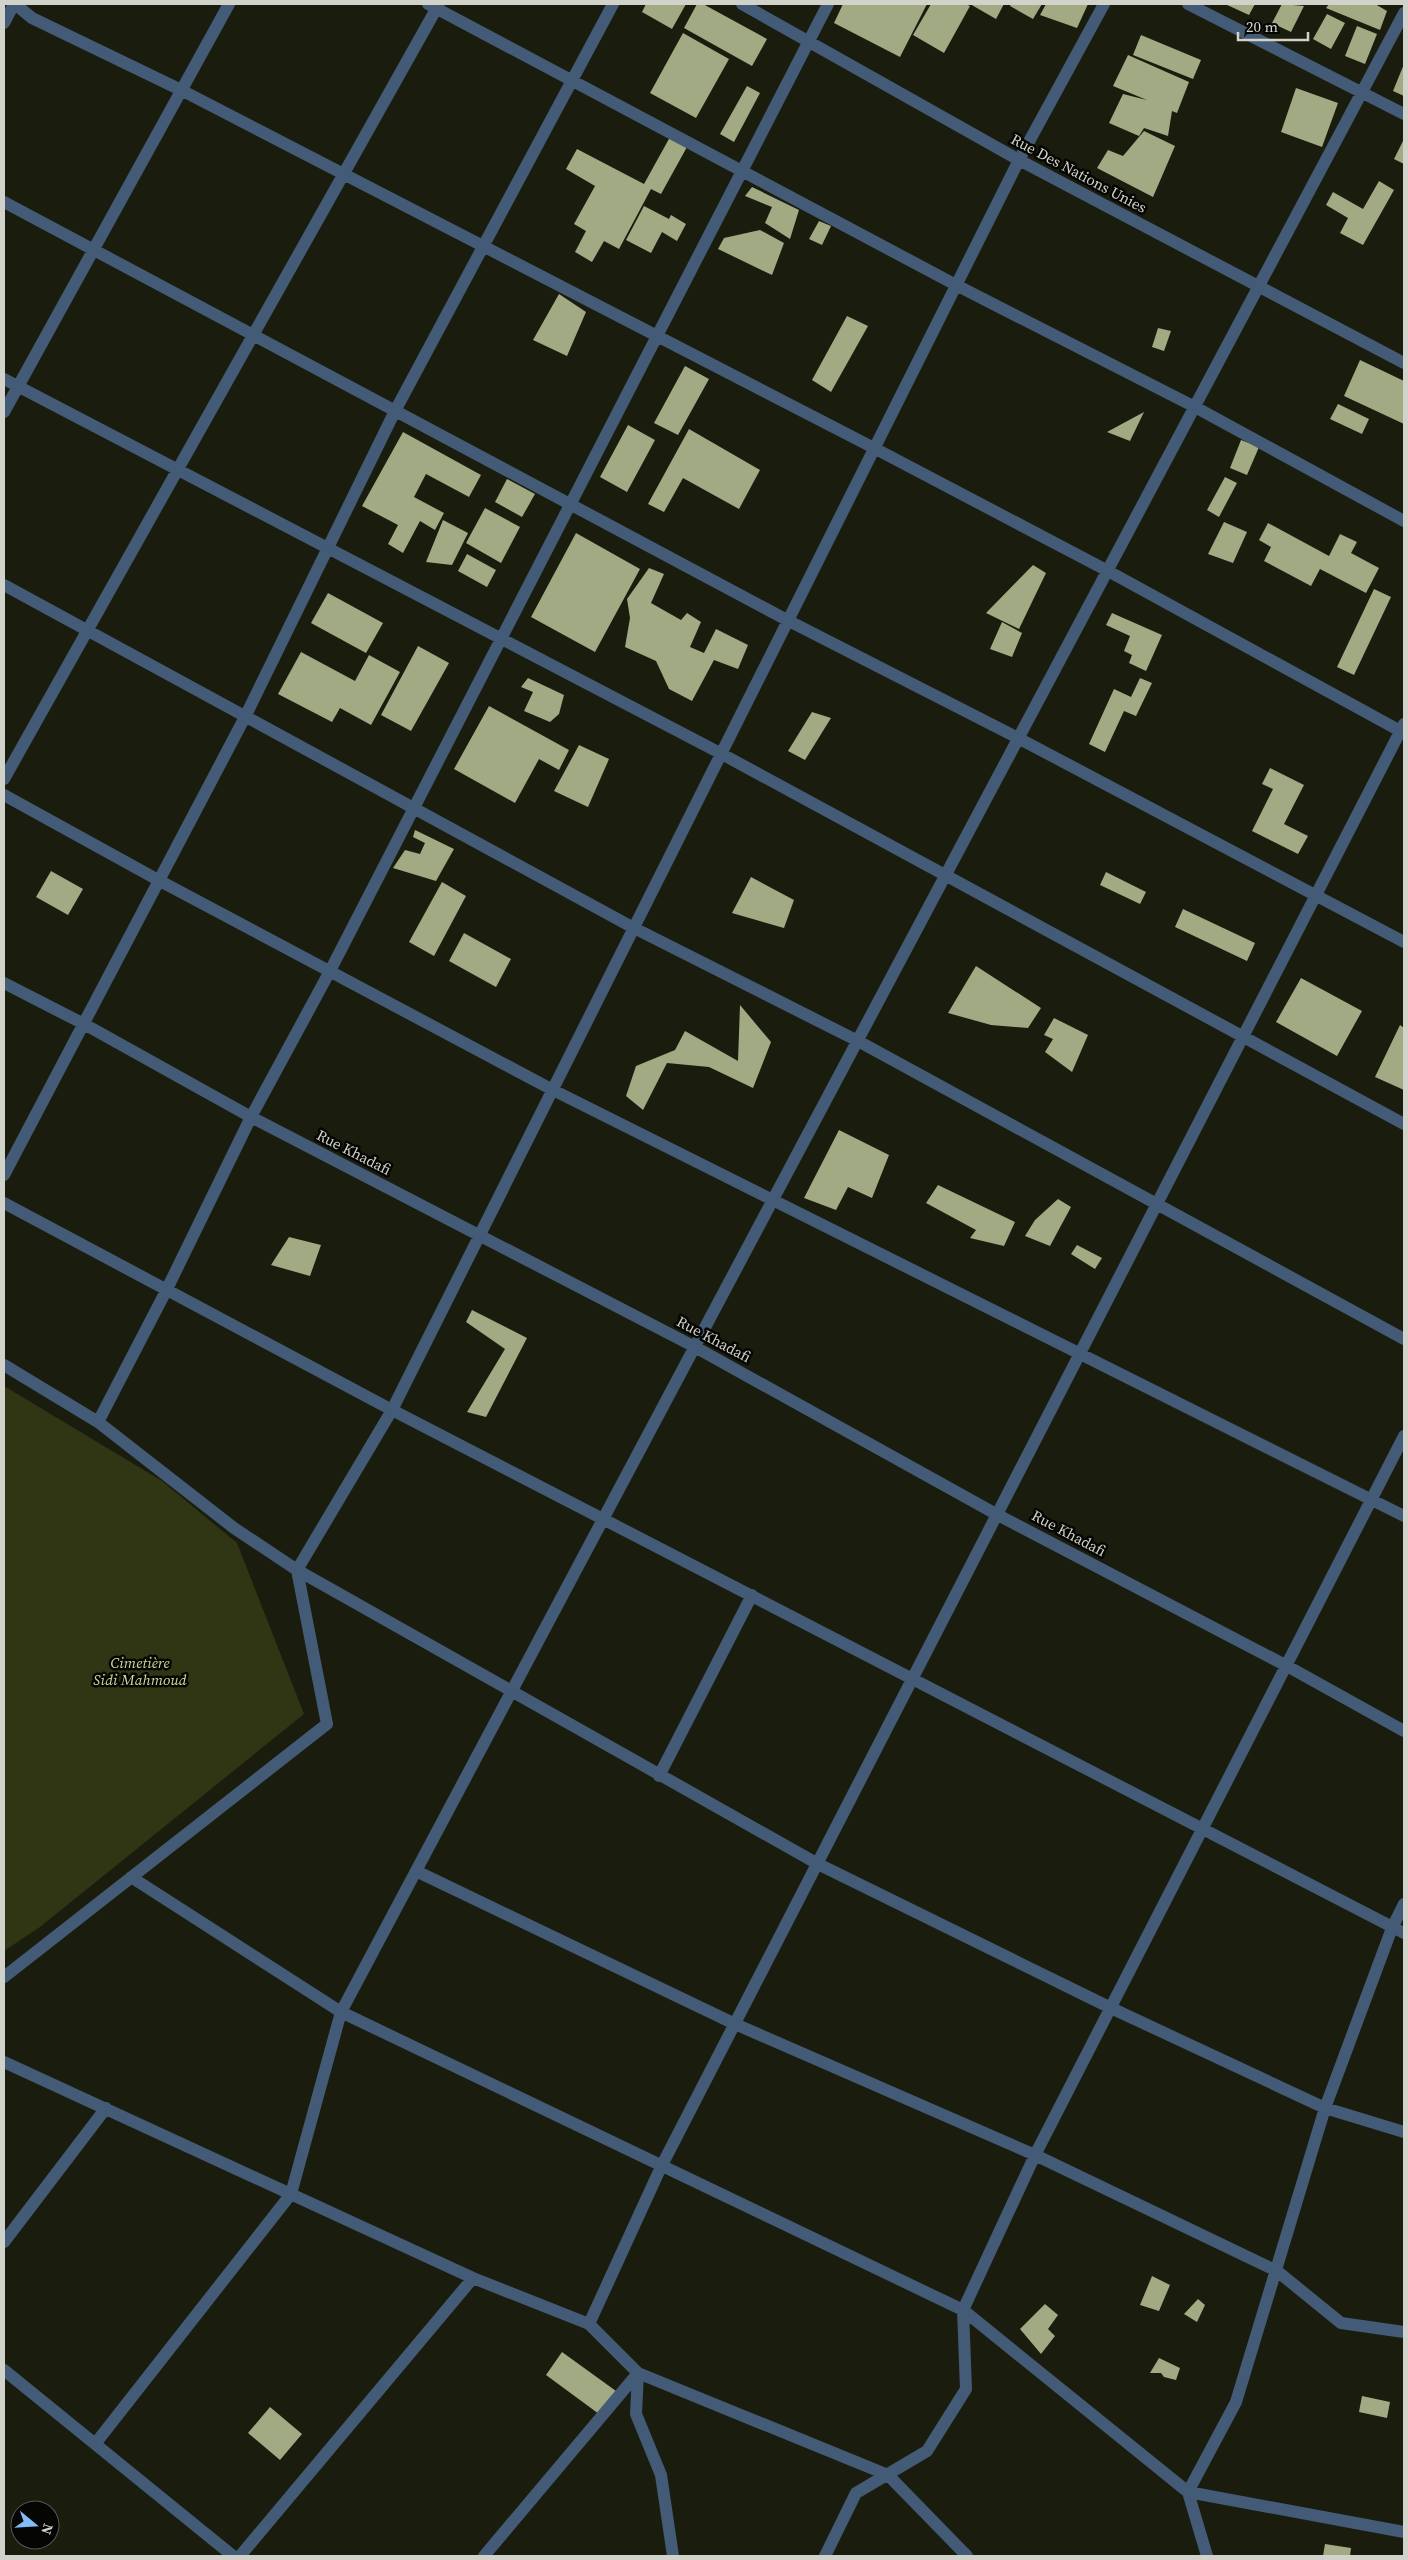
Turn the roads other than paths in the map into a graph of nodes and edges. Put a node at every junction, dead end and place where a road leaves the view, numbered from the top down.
1 (15, 4) edge
2 (229, 4) edge
3 (613, 4) edge
4 (742, 4) edge
5 (828, 4) edge
6 (1104, 4) edge
7 (1188, 4) edge
8 (435, 5) edge
9 (1404, 12) edge
10 (4, 23) edge
11 (808, 42) junction
12 (573, 81) junction
13 (181, 90) junction
14 (1362, 92) junction
15 (1404, 114) edge
16 (1019, 160) junction
17 (742, 171) junction
18 (344, 174) junction
19 (4, 202) edge
20 (483, 246) junction
21 (93, 250) junction
22 (956, 285) junction
23 (1260, 285) junction
24 (253, 335) junction
25 (657, 336) junction
26 (1404, 363) edge
27 (4, 379) edge
28 (18, 387) junction
29 (1195, 407) junction
30 (395, 411) junction
31 (4, 412) edge
32 (874, 448) junction
33 (177, 470) junction
34 (570, 504) junction
35 (1404, 521) edge
36 (327, 548) junction
37 (1108, 571) junction
38 (4, 585) edge
39 (787, 620) junction
40 (87, 631) junction
41 (501, 639) junction
42 (245, 717) junction
43 (1403, 729) edge
44 (1018, 738) junction
45 (720, 753) junction
46 (4, 779) edge
47 (4, 795) edge
48 (414, 808) junction
49 (945, 876) junction
50 (160, 881) junction
51 (1317, 895) junction
52 (632, 927) junction
53 (1404, 942) edge
54 (330, 971) junction
55 (4, 983) edge
56 (84, 1024) junction
57 (1244, 1037) junction
58 (858, 1041) junction
59 (551, 1089) junction
60 (250, 1117) junction
61 (1404, 1124) edge
62 (4, 1174) edge
63 (774, 1199) junction
64 (4, 1203) edge
65 (1156, 1204) junction
66 (478, 1234) junction
67 (166, 1291) junction
68 (1404, 1339) edge
69 (695, 1347) junction
70 (1081, 1354) junction
71 (4, 1365) edge
72 (392, 1410) junction
73 (98, 1422) junction
74 (1404, 1436) edge
75 (1372, 1500) junction
76 (996, 1514) junction
77 (1404, 1516) edge
78 (604, 1518) junction
79 (297, 1570) junction
80 (752, 1595) junction
81 (1287, 1666) junction
82 (914, 1678) junction
83 (511, 1692) junction
84 (1404, 1731) edge
85 (659, 1776) junction
86 (1203, 1829) junction
87 (818, 1864) junction
88 (416, 1871) junction
89 (131, 1877) junction
90 (1404, 1904) edge
91 (1398, 1930) edge
92 (4, 1977) edge
93 (1111, 2008) junction
94 (341, 2012) junction
95 (735, 2024) junction
96 (4, 2062) edge
97 (106, 2108) junction
98 (1325, 2108) junction
99 (1404, 2132) edge
100 (1035, 2155) junction
101 (661, 2167) junction
102 (291, 2194) junction
103 (4, 2242) edge
104 (1277, 2271) junction
105 (472, 2278) junction
106 (963, 2310) junction
107 (590, 2324) junction
108 (1404, 2332) edge
109 (4, 2370) edge
110 (638, 2373) junction
111 (95, 2444) junction
112 (888, 2475) junction
113 (1188, 2492) junction
114 (1404, 2532) edge
115 (233, 2556) edge
116 (240, 2556) edge
117 (484, 2556) edge
118 (673, 2556) edge
119 (825, 2556) edge
120 (967, 2556) edge
121 (1207, 2556) edge

1 - 10 street
1 - 13 street
2 - 13 street
3 - 12 street
4 - 11 street, Rue Des Nations Unies
5 - 11 street
6 - 16 street
7 - 14 street
8 - 12 street
8 - 18 street
9 - 14 street
11 - 16 street, Rue Des Nations Unies
11 - 17 street
12 - 17 street
12 - 20 street
13 - 18 street
13 - 21 street
14 - 15 street
14 - 23 street
16 - 22 street
16 - 23 street, Rue Des Nations Unies
17 - 22 street
17 - 25 street
18 - 20 street
18 - 24 street
19 - 21 street
20 - 25 street
20 - 30 street
21 - 24 street
21 - 28 street
22 - 29 street
22 - 32 street
23 - 26 street, Rue Des Nations Unies
23 - 29 street
24 - 30 street
24 - 33 street
25 - 32 street
25 - 34 street
27 - 28 street
28 - 31 street
28 - 33 street
29 - 35 street
29 - 37 street
30 - 34 street
30 - 36 street
32 - 37 street
32 - 39 street
33 - 36 street
33 - 40 street
34 - 39 street
34 - 41 street
36 - 41 street
36 - 42 street
37 - 43 street
37 - 44 street
38 - 40 street
39 - 44 street
39 - 45 street
40 - 42 street
40 - 46 street
41 - 45 street
41 - 48 street
42 - 48 street
42 - 50 street
43 - 51 street
44 - 49 street
44 - 51 street
45 - 49 street
45 - 52 street
47 - 50 street
48 - 52 street
48 - 54 street
49 - 57 street
49 - 58 street
50 - 54 street
50 - 56 street
51 - 53 street
51 - 57 street
52 - 58 street
52 - 59 street
54 - 59 street
54 - 60 street
55 - 56 street, Rue Khadafi
56 - 60 street, Rue Khadafi
56 - 62 street
57 - 61 street
57 - 65 street
58 - 63 street
58 - 65 street
59 - 63 street
59 - 66 street
60 - 66 street, Rue Khadafi
60 - 67 street
63 - 69 street
63 - 70 street
64 - 67 street
65 - 68 street
65 - 70 street
66 - 69 street, Rue Khadafi
66 - 72 street
67 - 72 street
67 - 73 street
69 - 76 street, Rue Khadafi
69 - 78 street
70 - 75 street
70 - 76 street
71 - 73 street
72 - 78 street
72 - 79 street
73 - 79 street
74 - 75 street
75 - 77 street
75 - 81 street
76 - 81 street, Rue Khadafi
76 - 82 street
78 - 80 street
78 - 83 street
79 - 83 street
79 - 89 street
80 - 82 street
80 - 85 street
81 - 84 street, Rue Khadafi
81 - 86 street
82 - 86 street
82 - 87 street
83 - 85 street
83 - 88 street
85 - 87 street
86 - 91 street
86 - 93 street
87 - 93 street
87 - 95 street
88 - 94 street
88 - 95 street
89 - 92 street
89 - 94 street
90 - 91 street
91 - 98 street
93 - 98 street
93 - 100 street
94 - 101 street
94 - 102 street
95 - 100 street
95 - 101 street
96 - 97 street
97 - 102 street
97 - 103 street
98 - 99 street
98 - 104 street
100 - 104 street
100 - 106 street
101 - 106 street
101 - 107 street
102 - 105 street
102 - 111 street
104 - 108 street
104 - 113 street
105 - 107 street
105 - 116 street
106 - 112 street
106 - 113 street
107 - 110 street
109 - 111 street
110 - 112 street
110 - 117 street
110 - 118 street
111 - 115 street
112 - 119 street
112 - 120 street
113 - 114 street
113 - 121 street

